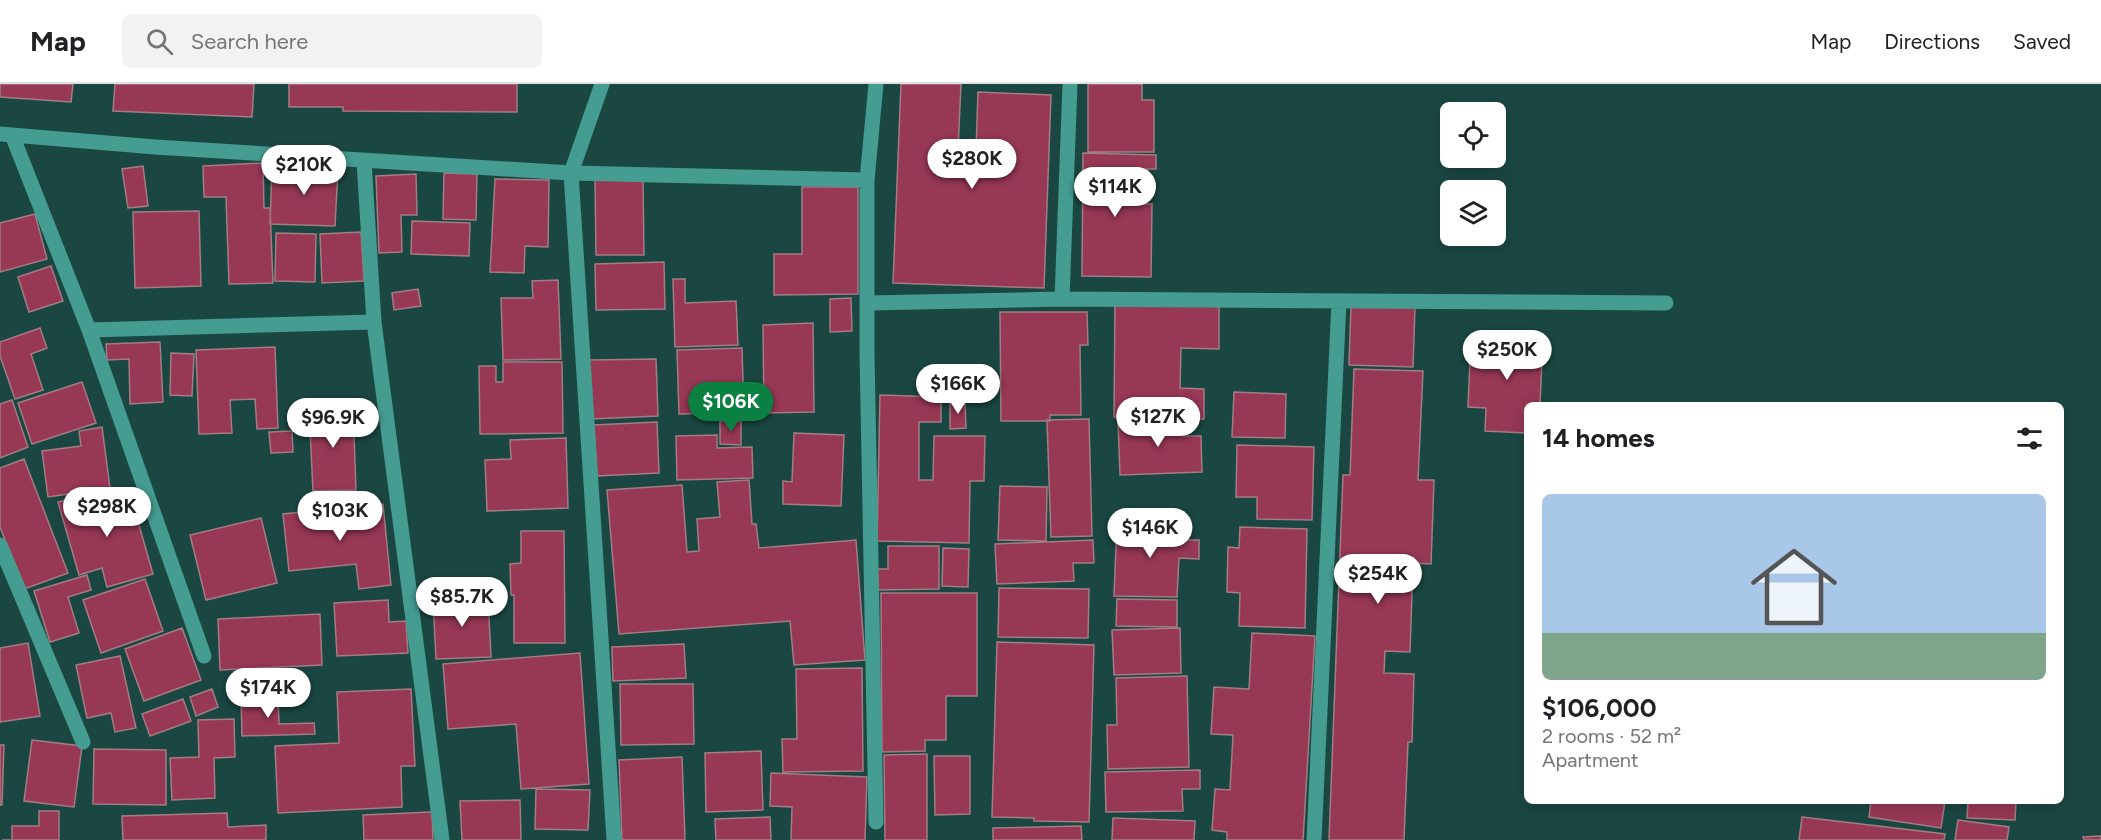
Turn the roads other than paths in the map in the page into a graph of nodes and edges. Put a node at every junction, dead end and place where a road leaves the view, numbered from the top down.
1 (602, 84) edge
2 (876, 84) edge
3 (1070, 84) edge
4 (6, 134) edge
5 (364, 161) junction
6 (571, 173) junction
7 (867, 180) junction
8 (1062, 299) junction
9 (1339, 302) junction
10 (868, 303) junction
11 (1666, 303) dead end
12 (374, 322) junction
13 (89, 330) junction
14 (0, 546) edge
15 (204, 656) dead end
16 (83, 742) dead end
17 (876, 822) dead end
18 (441, 840) edge
19 (614, 840) edge
20 (1314, 840) edge

1 - 6 street
2 - 7 street
3 - 8 street
4 - 5 street
4 - 13 street
5 - 6 street
5 - 12 street
6 - 7 street
6 - 19 street
7 - 10 street
8 - 9 street
8 - 10 street
9 - 11 street
9 - 20 street
10 - 17 street
12 - 13 street
12 - 18 street
13 - 15 street
14 - 16 street

